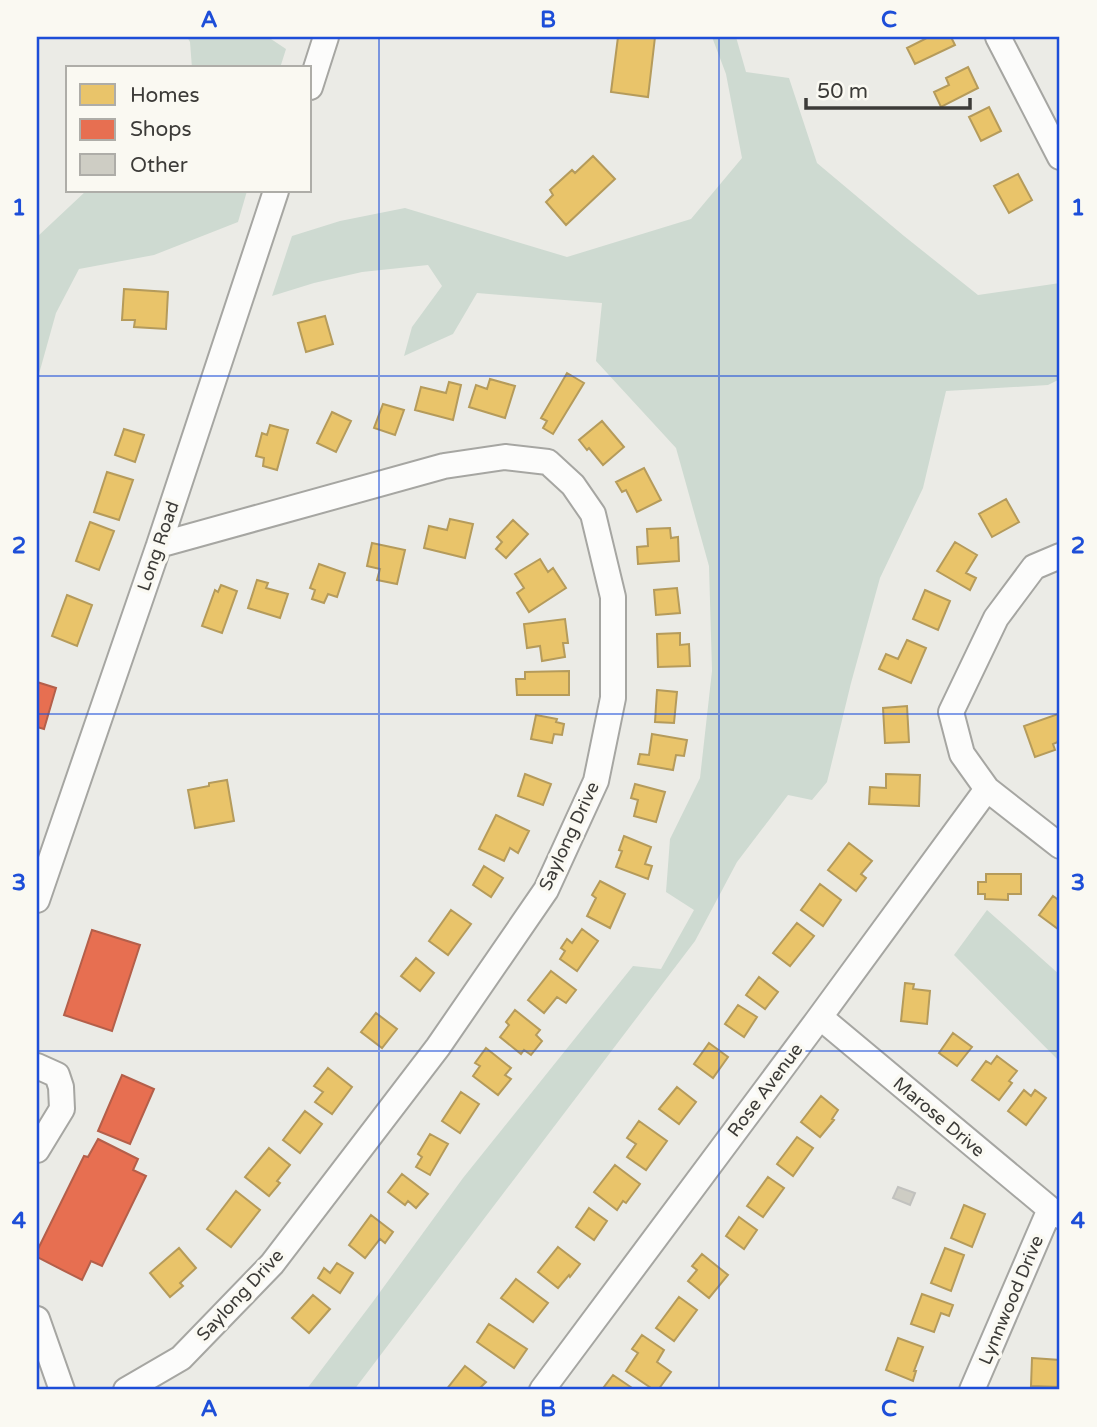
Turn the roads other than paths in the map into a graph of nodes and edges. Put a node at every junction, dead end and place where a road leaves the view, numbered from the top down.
1 (326, 37) edge
2 (999, 37) edge
3 (312, 81) edge
4 (1060, 157) edge
5 (276, 192) edge
6 (159, 545) junction
7 (1060, 556) edge
8 (987, 789) junction
9 (1060, 846) edge
10 (37, 900) edge
11 (820, 1017) junction
12 (37, 1066) edge
13 (37, 1150) edge
14 (1055, 1213) edge
15 (37, 1319) edge
16 (62, 1390) edge
17 (126, 1390) edge
18 (542, 1390) edge
19 (972, 1390) edge

1 - 3 street
2 - 4 street
5 - 6 street, Long Road
6 - 10 street, Long Road
6 - 17 street, Saylong Drive
7 - 8 street
8 - 9 street
8 - 11 street, Rose Avenue
11 - 14 street, Marose Drive
11 - 18 street, Rose Avenue
12 - 13 street
14 - 19 street, Lynnwood Drive
15 - 16 street

